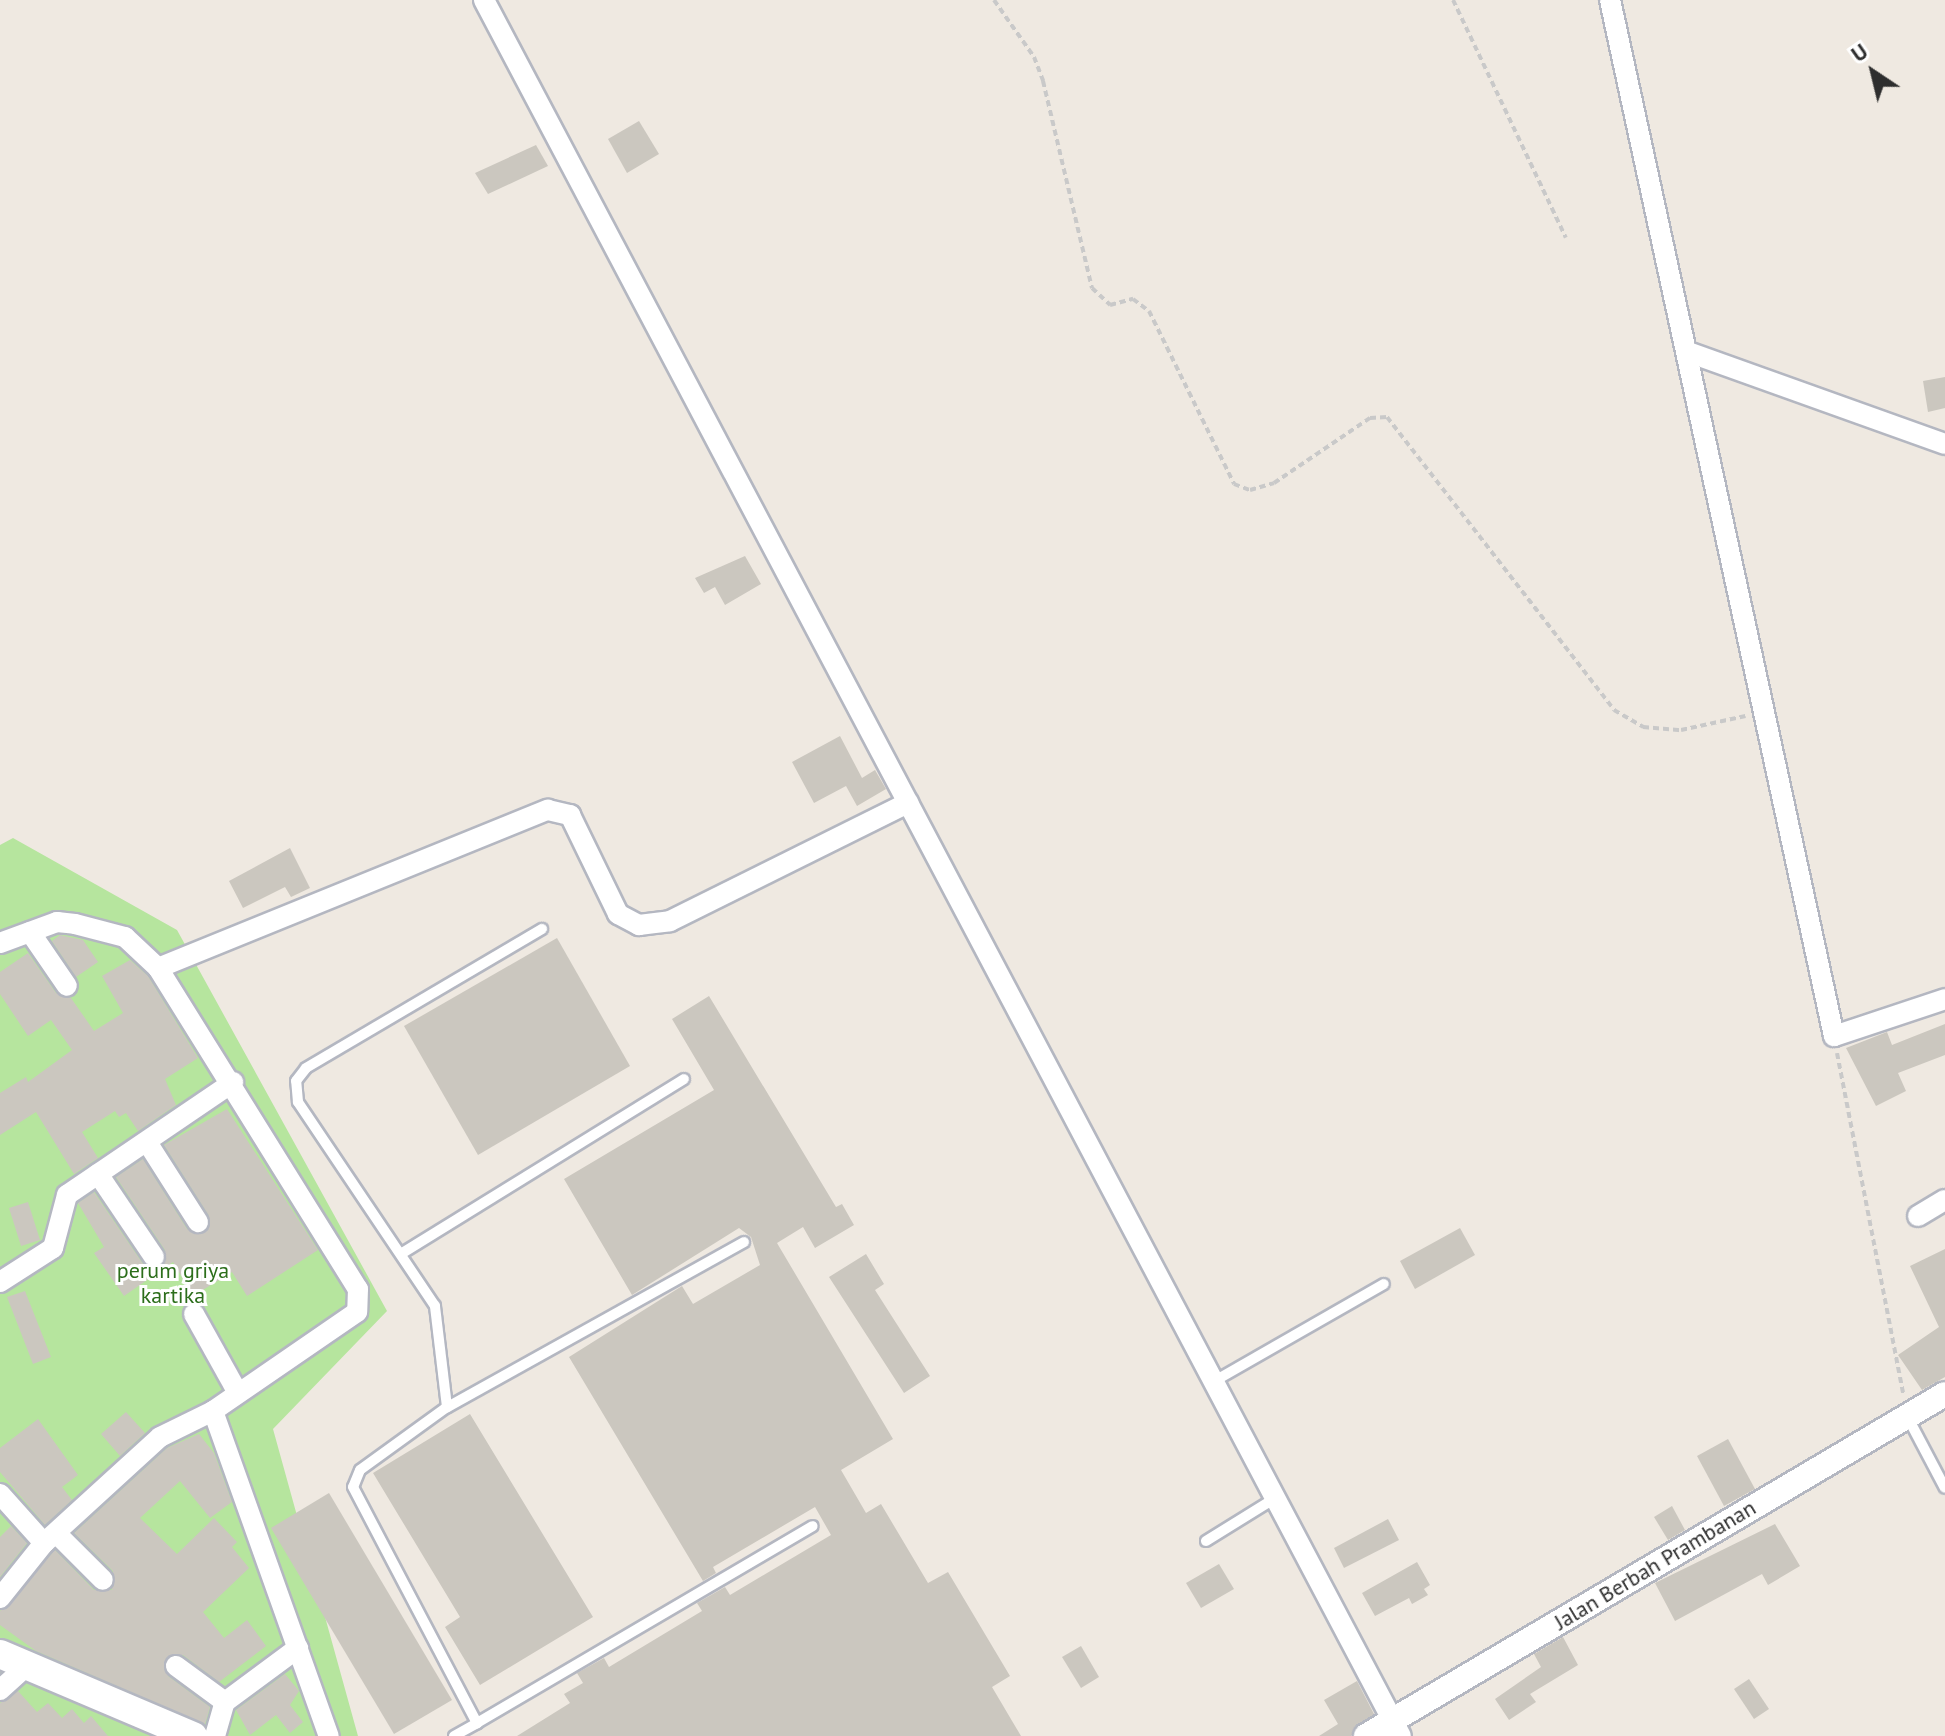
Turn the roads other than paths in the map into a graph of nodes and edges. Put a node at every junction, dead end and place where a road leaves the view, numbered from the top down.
1 (484, 0) edge
2 (1610, 0) edge
3 (1688, 352) junction
4 (1945, 444) edge
5 (908, 803) junction
6 (542, 929) dead end
7 (30, 932) junction
8 (0, 943) edge
9 (158, 968) junction
10 (67, 986) dead end
11 (1945, 999) edge
12 (684, 1079) dead end
13 (233, 1082) junction
14 (147, 1142) junction
15 (98, 1174) junction
16 (1945, 1200) edge
17 (1918, 1216) dead end
18 (198, 1222) dead end
19 (744, 1242) dead end
20 (404, 1252) junction
21 (154, 1257) dead end
22 (0, 1282) edge
23 (1384, 1284) dead end
24 (194, 1314) dead end
25 (1218, 1379) junction
26 (238, 1393) junction
27 (1945, 1394) edge
28 (447, 1407) junction
29 (213, 1411) junction
30 (1907, 1416) junction
31 (1945, 1488) edge
32 (0, 1494) edge
33 (1278, 1496) junction
34 (813, 1526) dead end
35 (50, 1538) junction
36 (1206, 1541) dead end
37 (103, 1580) dead end
38 (0, 1598) edge
39 (298, 1648) junction
40 (0, 1654) edge
41 (27, 1666) junction
42 (176, 1666) dead end
43 (0, 1690) edge
44 (225, 1702) junction
45 (477, 1723) junction
46 (1398, 1728) edge
47 (457, 1735) edge
48 (193, 1736) edge
49 (215, 1736) edge
50 (329, 1736) edge
51 (1366, 1736) edge

1 - 5 street
2 - 3 street
3 - 4 street
3 - 11 street
5 - 9 street
5 - 25 street
6 - 20 lane
7 - 8 street
7 - 9 street
7 - 10 street
9 - 13 street
12 - 20 lane
13 - 14 street
13 - 26 street
14 - 15 street
14 - 18 street
15 - 21 street
15 - 22 street
16 - 17 street
19 - 28 lane
20 - 28 lane
23 - 25 lane
24 - 26 street
25 - 33 street
26 - 29 street
27 - 30 street, Jalan Berbah Prambanan
28 - 45 lane
29 - 35 street
29 - 39 street
30 - 31 lane
30 - 46 street, Jalan Berbah Prambanan
32 - 35 street
33 - 36 lane
33 - 46 street
34 - 45 lane
35 - 37 street
35 - 38 street
39 - 44 street
39 - 50 street
40 - 41 main road
41 - 43 street
41 - 48 main road
42 - 44 street
44 - 49 street
45 - 47 lane
46 - 51 street, Jalan Berbah Prambanan

